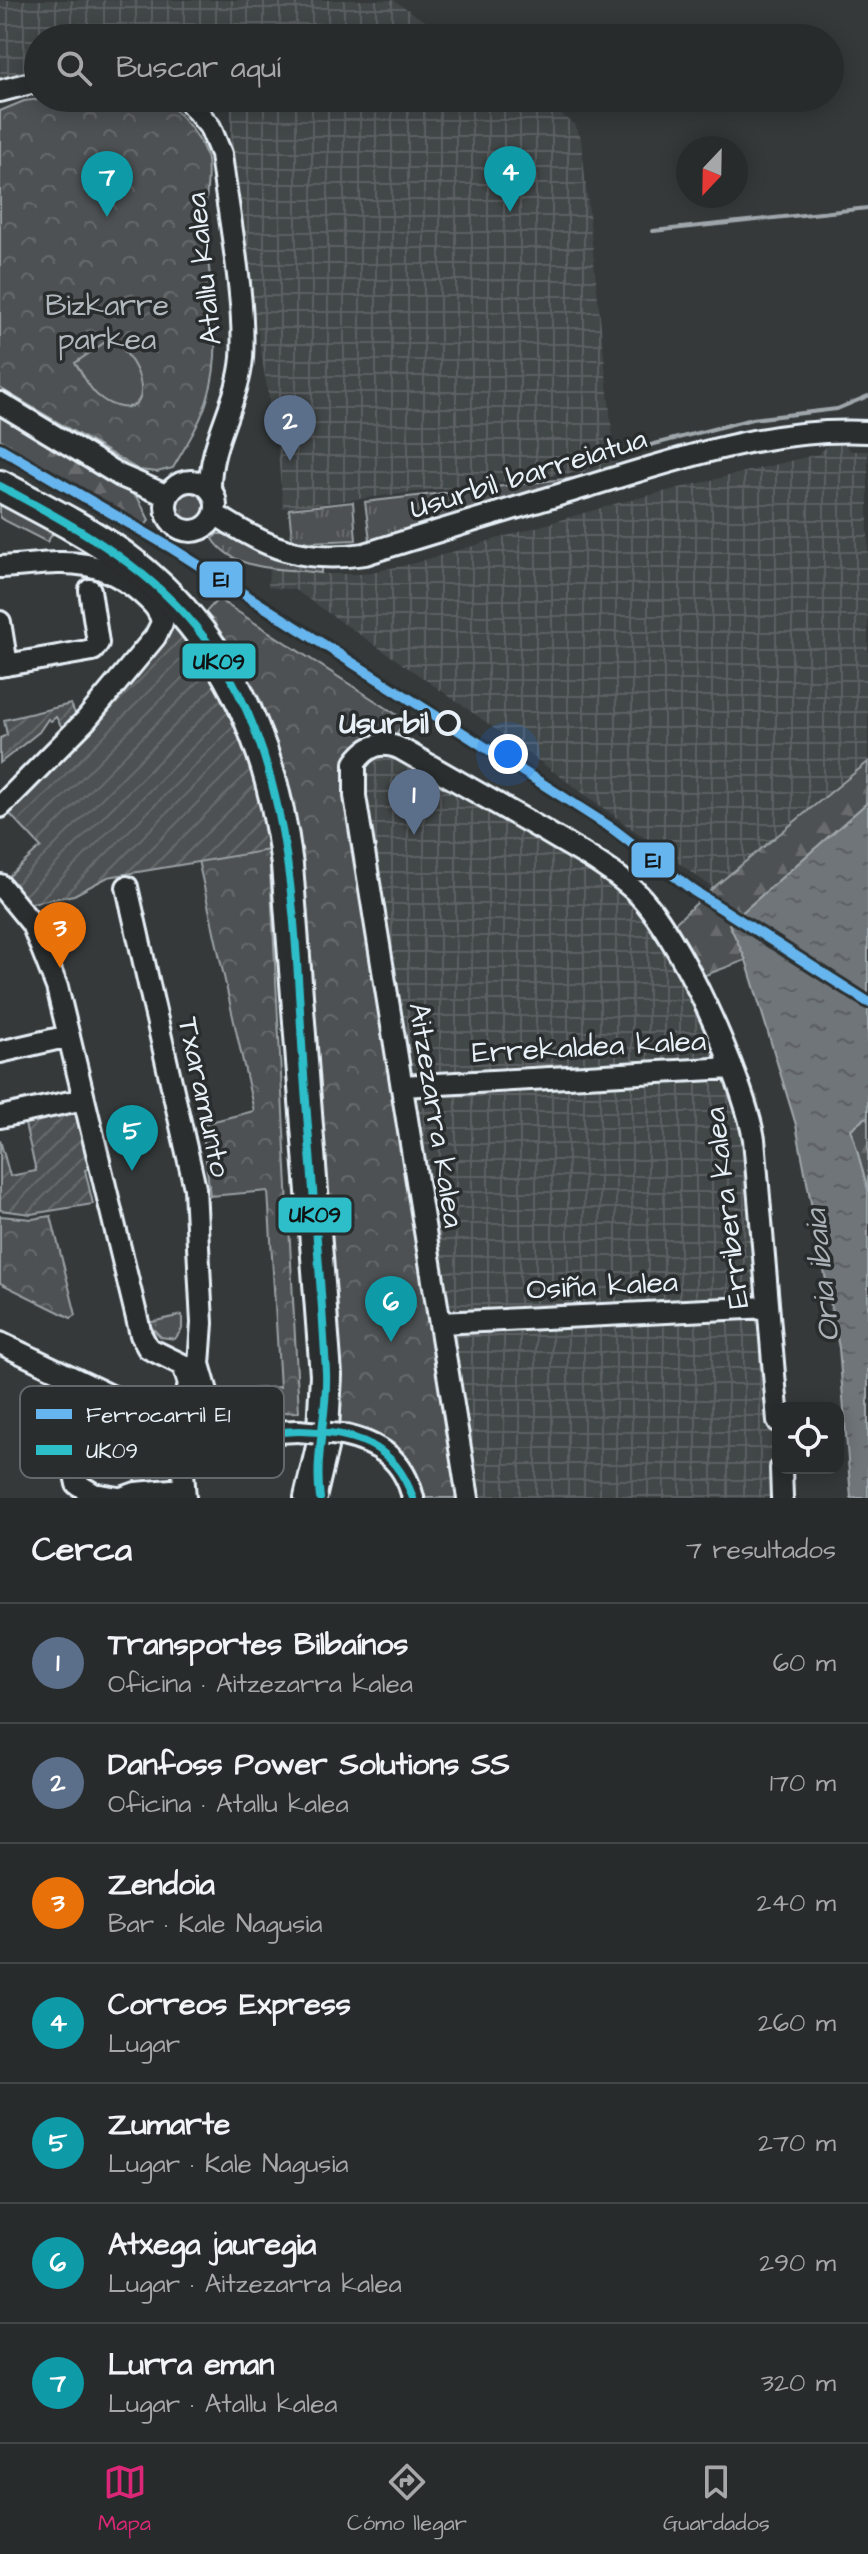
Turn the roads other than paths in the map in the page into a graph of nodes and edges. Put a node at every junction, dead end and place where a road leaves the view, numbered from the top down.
1 (24, 85) edge
2 (0, 91) edge
3 (198, 112) edge
4 (0, 403) edge
5 (868, 432) edge
6 (216, 441) junction
7 (185, 482) junction
8 (0, 486) edge
9 (210, 489) junction
10 (168, 496) junction
11 (215, 514) junction
12 (0, 567) edge
13 (90, 590) dead end
14 (0, 622) edge
15 (4, 666) edge
16 (370, 748) joint
17 (0, 807) edge
18 (0, 885) edge
19 (127, 887) dead end
20 (69, 1036) junction
21 (0, 1052) edge
22 (732, 1068) junction
23 (402, 1086) junction
24 (84, 1099) junction
25 (0, 1117) edge
26 (768, 1307) junction
27 (202, 1323) junction
28 (440, 1323) junction
29 (0, 1343) edge
30 (186, 1371) junction
31 (66, 1376) junction
32 (68, 1386) edge
33 (88, 1386) edge
34 (188, 1386) edge
35 (207, 1386) edge
36 (776, 1402) edge
37 (284, 1431) edge
38 (781, 1474) edge
39 (76, 1478) edge
40 (315, 1492) edge
41 (184, 1494) edge
42 (120, 1498) edge
43 (413, 1498) edge
44 (468, 1498) edge
45 (782, 1498) edge

1 - 2 street
3 - 6 street, Atallu kalea
4 - 10 street
5 - 11 street, Usurbil barreiatua
6 - 7 street, Atallu kalea
6 - 9 street, Atallu kalea
7 - 9 street
7 - 10 street
8 - 40 highway
9 - 11 street
10 - 11 street
12 - 17 street
13 - 15 street
14 - 15 street
16 - 22 street, Erribera kalea
16 - 23 street, Aitzezarra kalea
18 - 20 street
19 - 27 street, Txaramunto
20 - 21 street
20 - 24 street
22 - 23 street, Errekaldea kalea
22 - 26 street, Erribera kalea
23 - 28 street, Aitzezarra kalea
24 - 25 street
24 - 30 street
26 - 28 street, Osiña kalea
26 - 36 street, Erribera kalea
27 - 30 street, Txaramunto
27 - 35 street, Txaramunto
28 - 44 street, Aitzezarra kalea
29 - 31 street
30 - 34 street, Txaramunto
31 - 32 street
31 - 33 street
37 - 43 street, bridge
38 - 45 street
39 - 42 street
41 - 42 street

